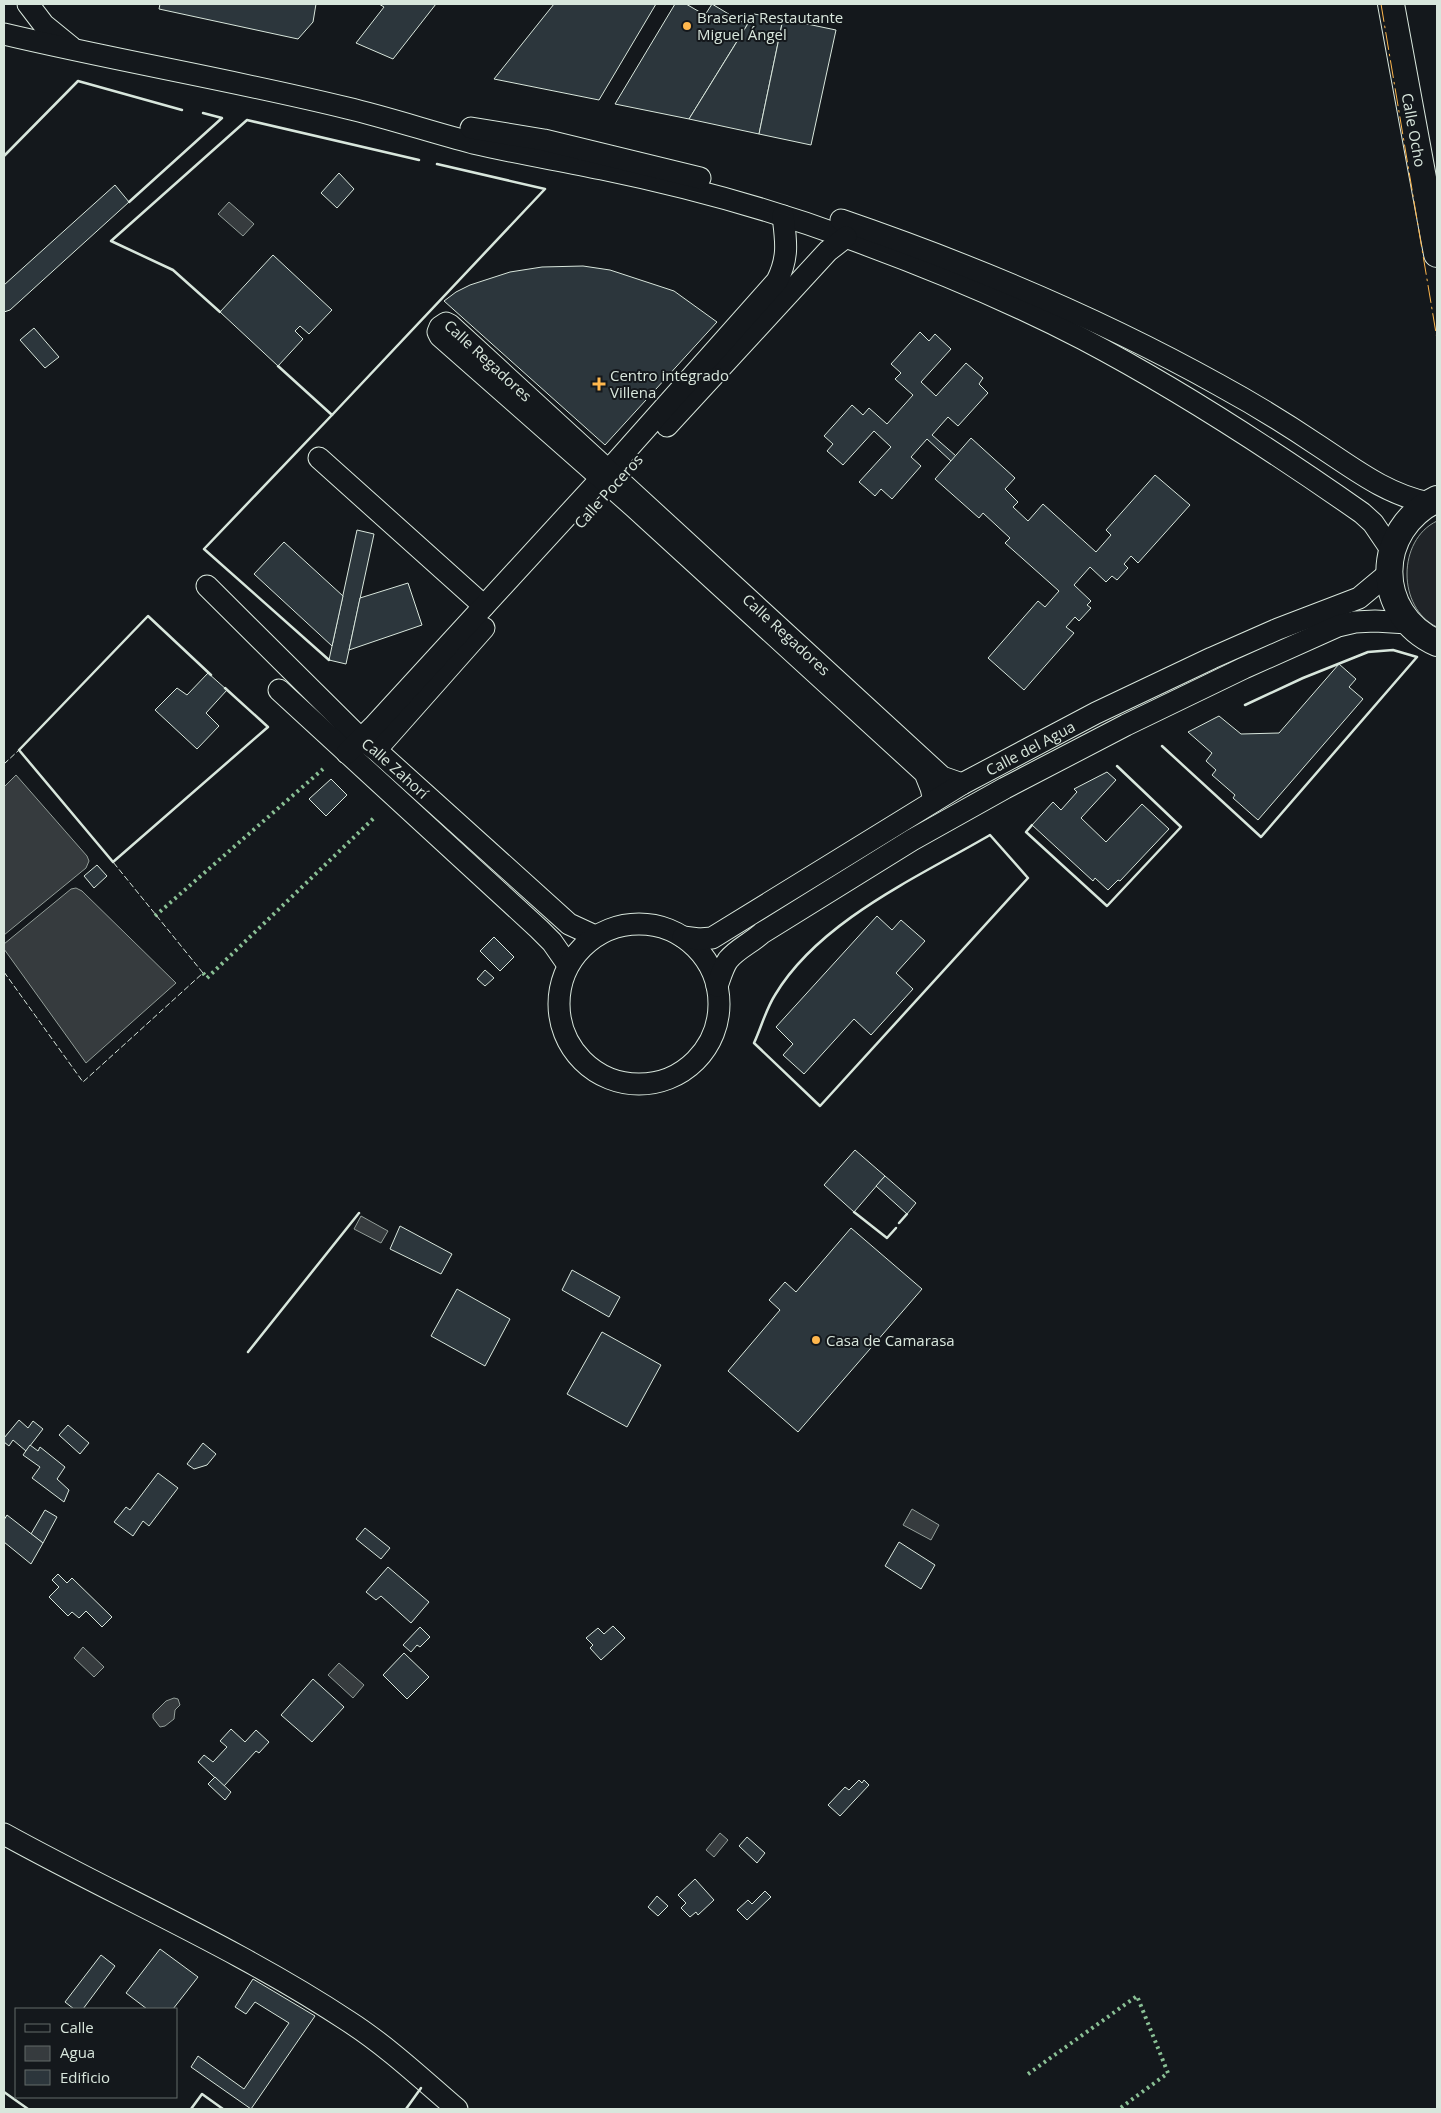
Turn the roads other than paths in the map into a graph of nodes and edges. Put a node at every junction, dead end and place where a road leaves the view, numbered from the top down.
1 (28, 4) edge
2 (1392, 4) edge
3 (1410, 4) edge
4 (4, 34) edge
5 (77, 51) junction
6 (350, 108) junction
7 (1437, 152) edge
8 (783, 216) junction
9 (846, 237) junction
10 (1437, 254) edge
11 (319, 458) dead end
12 (610, 479) junction
13 (1433, 502) edge
14 (1390, 562) junction
15 (207, 586) dead end
16 (484, 606) junction
17 (1408, 622) junction
18 (1437, 643) edge
19 (279, 690) dead end
20 (361, 747) junction
21 (962, 784) junction
22 (934, 801) junction
23 (595, 936) junction
24 (683, 937) junction
25 (568, 966) junction
26 (717, 986) junction
27 (4, 1834) edge
28 (457, 2109) edge

1 - 5 street
2 - 10 main road, Calle Ocho
3 - 7 main road, Calle Ocho
4 - 5 street
5 - 6 street
6 - 8 street
6 - 13 street
8 - 9 street
8 - 12 street, Calle Poceros
9 - 12 street, Calle Poceros
9 - 14 street
11 - 16 street
12 - 12 street, Calle Regadores
12 - 16 street, Calle Poceros
12 - 20 street, Calle Poceros
12 - 21 street, Calle Regadores
12 - 22 street, Calle Regadores
13 - 14 main road
14 - 17 main road
14 - 21 street, Calle del Agua
15 - 20 street, Calle Zahorí
16 - 20 street, Calle Poceros
17 - 18 main road
17 - 26 street, Calle del Agua
19 - 20 street, Calle Zahorí
20 - 23 street, Calle Zahorí
20 - 25 street, Calle Zahorí
21 - 22 street, Calle del Agua
22 - 24 street, Calle del Agua
23 - 24 street
23 - 25 street
24 - 26 street
25 - 26 street
27 - 28 street

